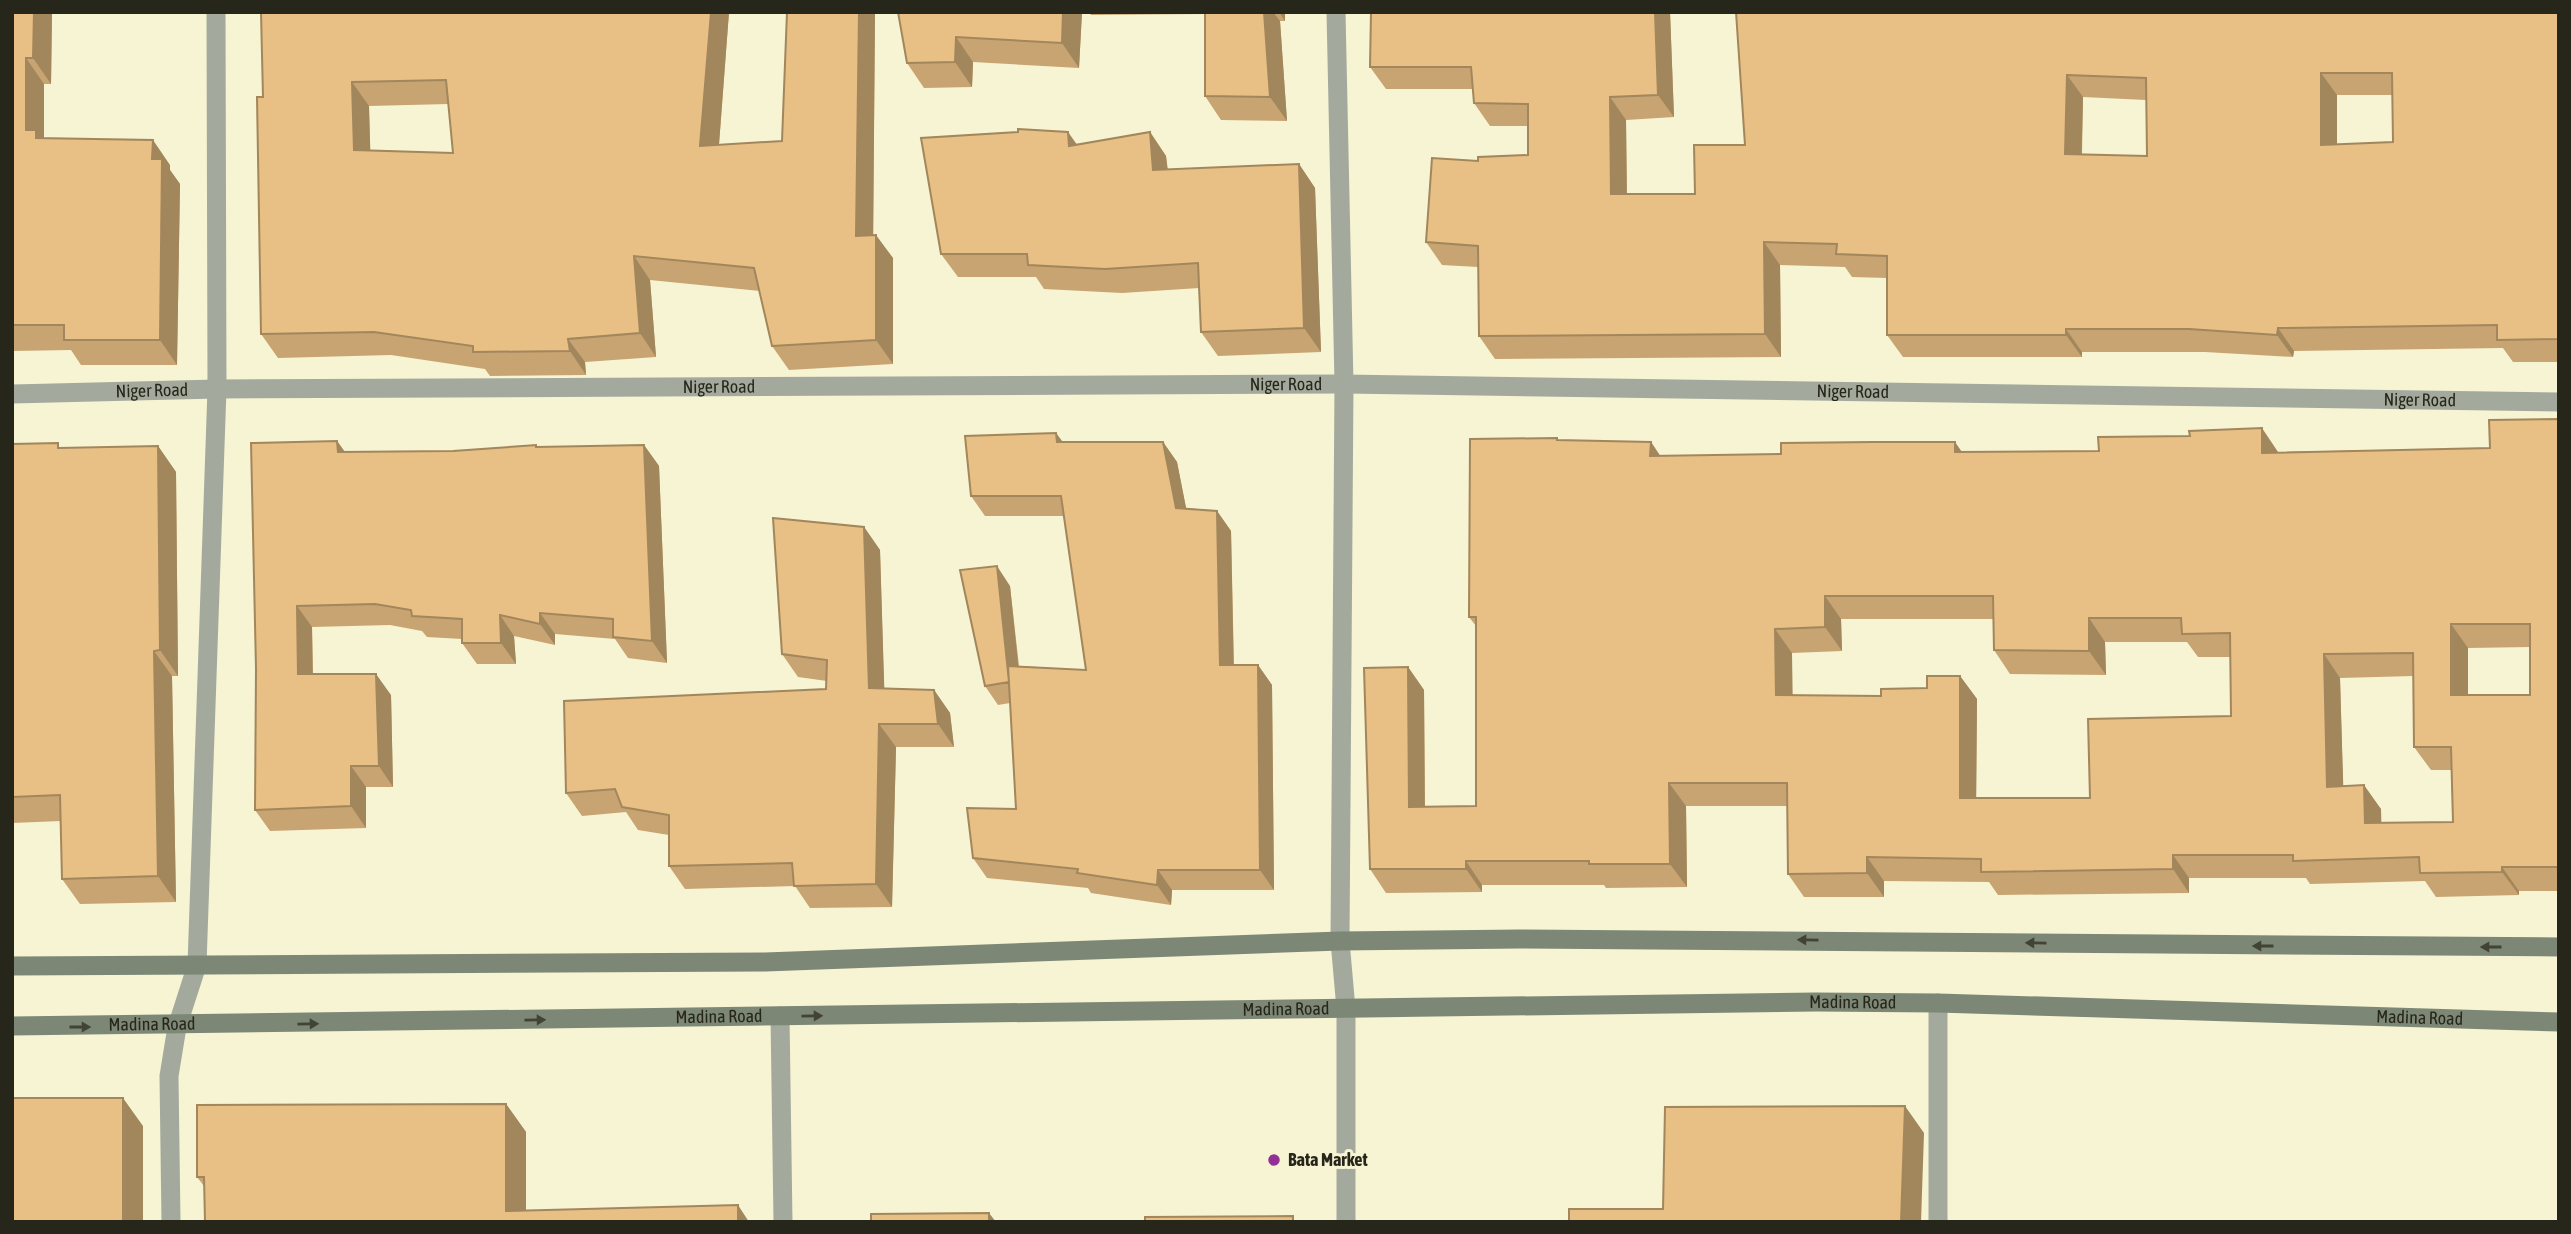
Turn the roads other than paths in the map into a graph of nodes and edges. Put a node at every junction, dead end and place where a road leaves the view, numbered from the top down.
1 (216, 12) edge
2 (1336, 12) edge
3 (1344, 384) junction
4 (217, 389) junction
5 (12, 394) edge
6 (2559, 402) edge
7 (1340, 941) junction
8 (2559, 947) edge
9 (197, 965) junction
10 (12, 966) edge
11 (1938, 1003) junction
12 (1346, 1009) junction
13 (780, 1016) junction
14 (2559, 1022) edge
15 (12, 1026) edge
16 (177, 1027) junction
17 (172, 1222) edge
18 (783, 1222) edge
19 (1346, 1222) edge
20 (1938, 1222) edge

1 - 4 street
2 - 3 street
3 - 4 street, Niger Road
3 - 6 street, Niger Road
3 - 7 street
4 - 5 street, Niger Road
4 - 9 street
8 -> 7 main road
7 - 9 main road
7 - 12 street
9 - 10 main road
9 - 16 street
11 - 12 main road, Madina Road
11 - 14 main road, Madina Road
11 - 20 street
13 -> 12 main road, Madina Road
12 - 19 street
16 -> 13 main road, Madina Road
13 - 18 street
15 -> 16 main road, Madina Road
16 - 17 street

